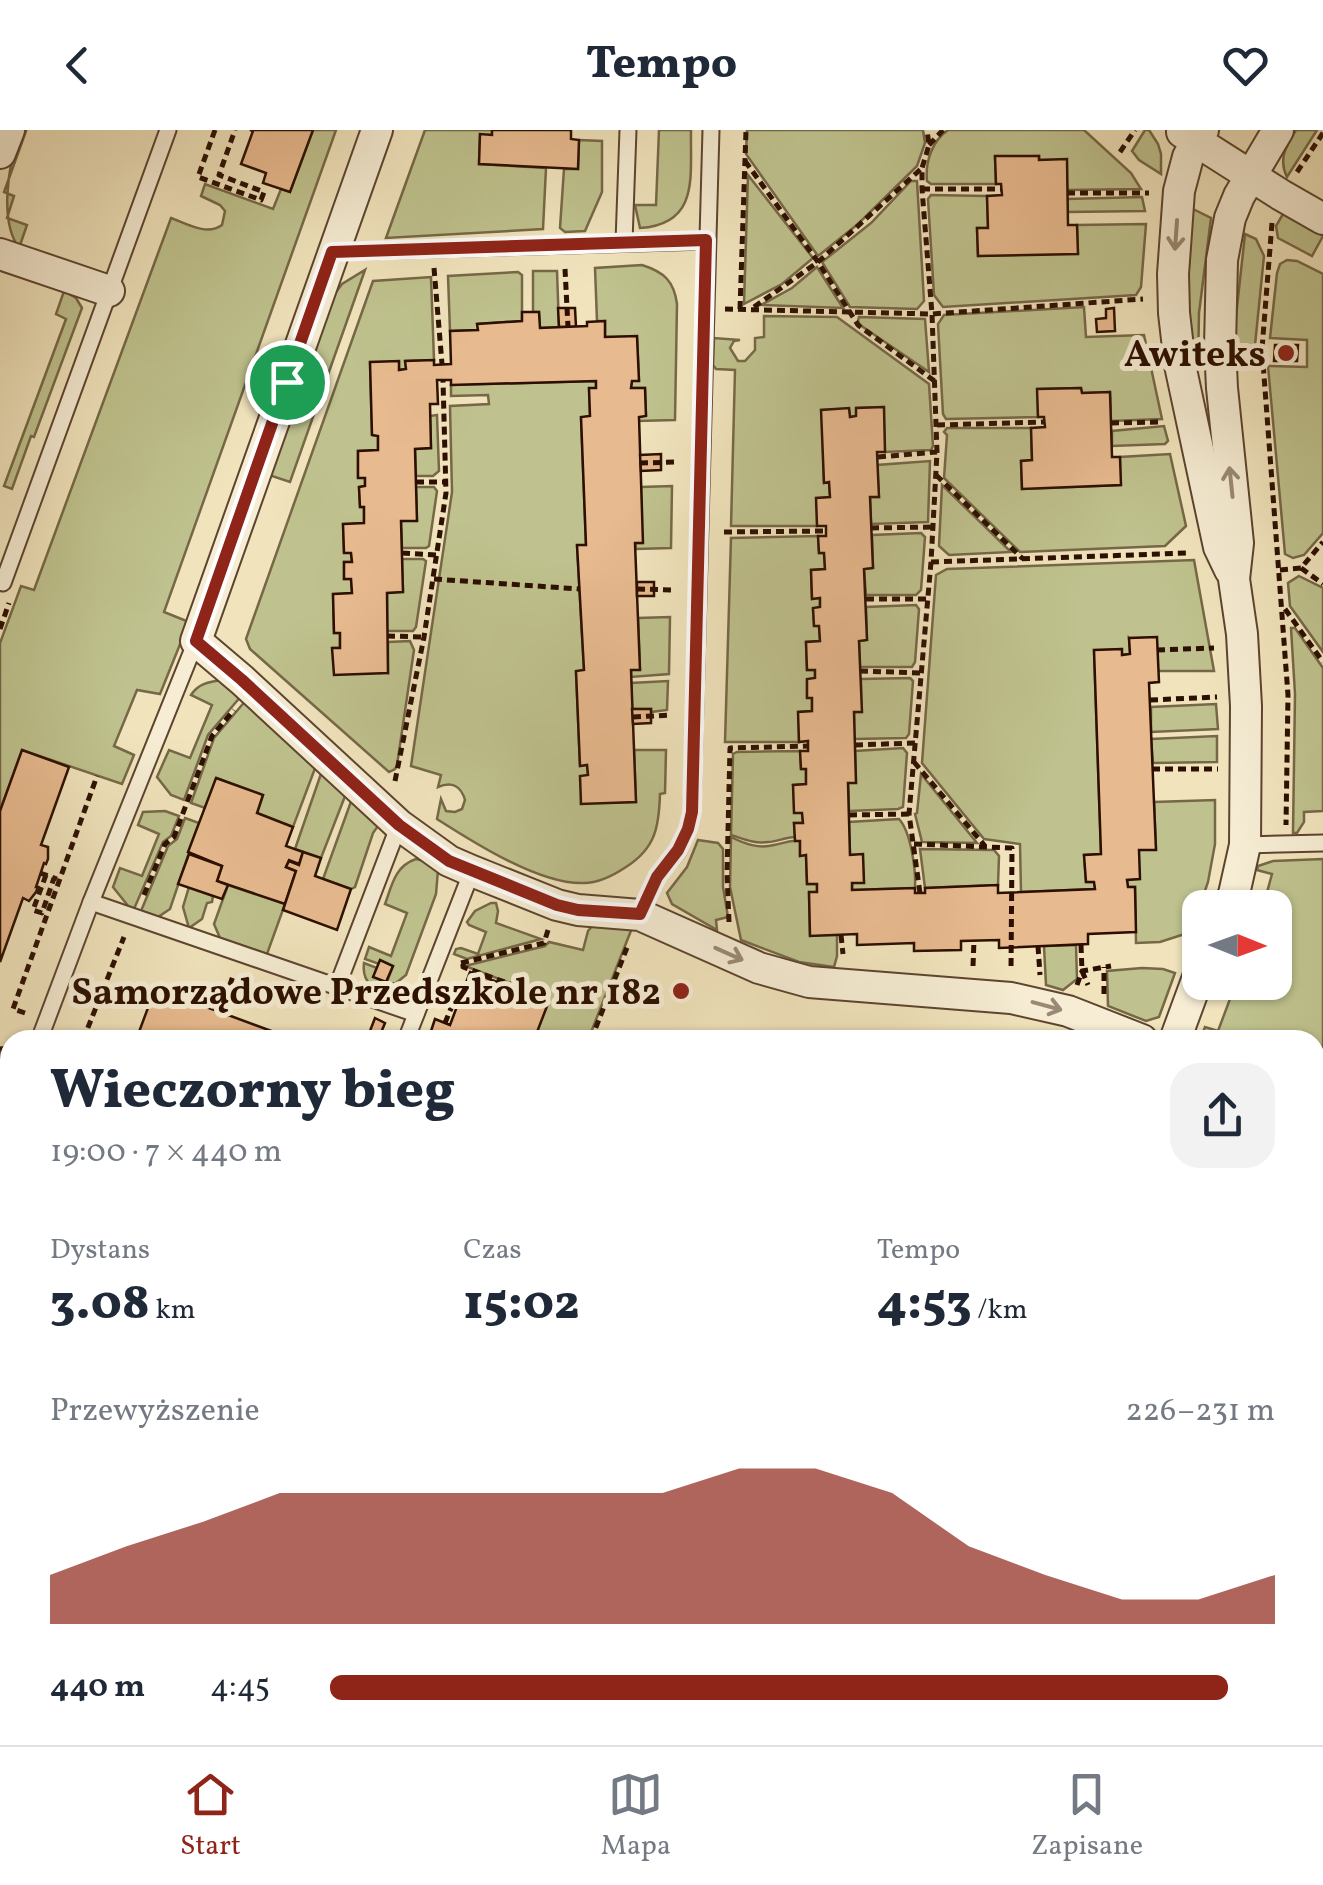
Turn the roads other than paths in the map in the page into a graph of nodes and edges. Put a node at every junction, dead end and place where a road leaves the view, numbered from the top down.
1 (9, 130) edge
2 (168, 130) edge
3 (376, 130) edge
4 (628, 130) edge
5 (710, 130) edge
6 (1278, 130) edge
7 (1192, 134) edge
8 (0, 153) edge
9 (1249, 175) junction
10 (1323, 219) edge
11 (706, 240) junction
12 (624, 242) junction
13 (332, 252) junction
14 (0, 254) edge
15 (108, 291) junction
16 (1234, 579) junction
17 (8, 588) road end
18 (196, 641) junction
19 (392, 818) junction
20 (1323, 843) edge
21 (1245, 845) junction
22 (472, 872) junction
23 (1235, 890) edge
24 (91, 902) junction
25 (640, 914) junction
26 (337, 988) junction
27 (1189, 1000) edge
28 (416, 1014) junction
29 (43, 1030) edge
30 (410, 1030) edge
31 (1116, 1030) edge
32 (1178, 1030) edge

1 - 8 street
2 - 15 lane
3 - 13 street
4 - 12 lane
5 - 11 lane
6 - 9 street
7 - 9 street
7 -> 16 street
9 - 10 street
16 -> 9 street
11 - 12 lane
11 - 25 lane
12 - 13 lane
13 - 18 street
14 - 15 street
15 - 17 lane
16 - 21 street
18 - 19 street
18 - 24 lane
19 - 22 street
19 - 26 lane
20 - 21 lane
21 - 23 street
22 - 25 street
22 - 28 lane
24 - 26 lane
24 - 29 lane
25 -> 31 street
26 - 28 lane
27 - 32 street
28 - 30 lane

